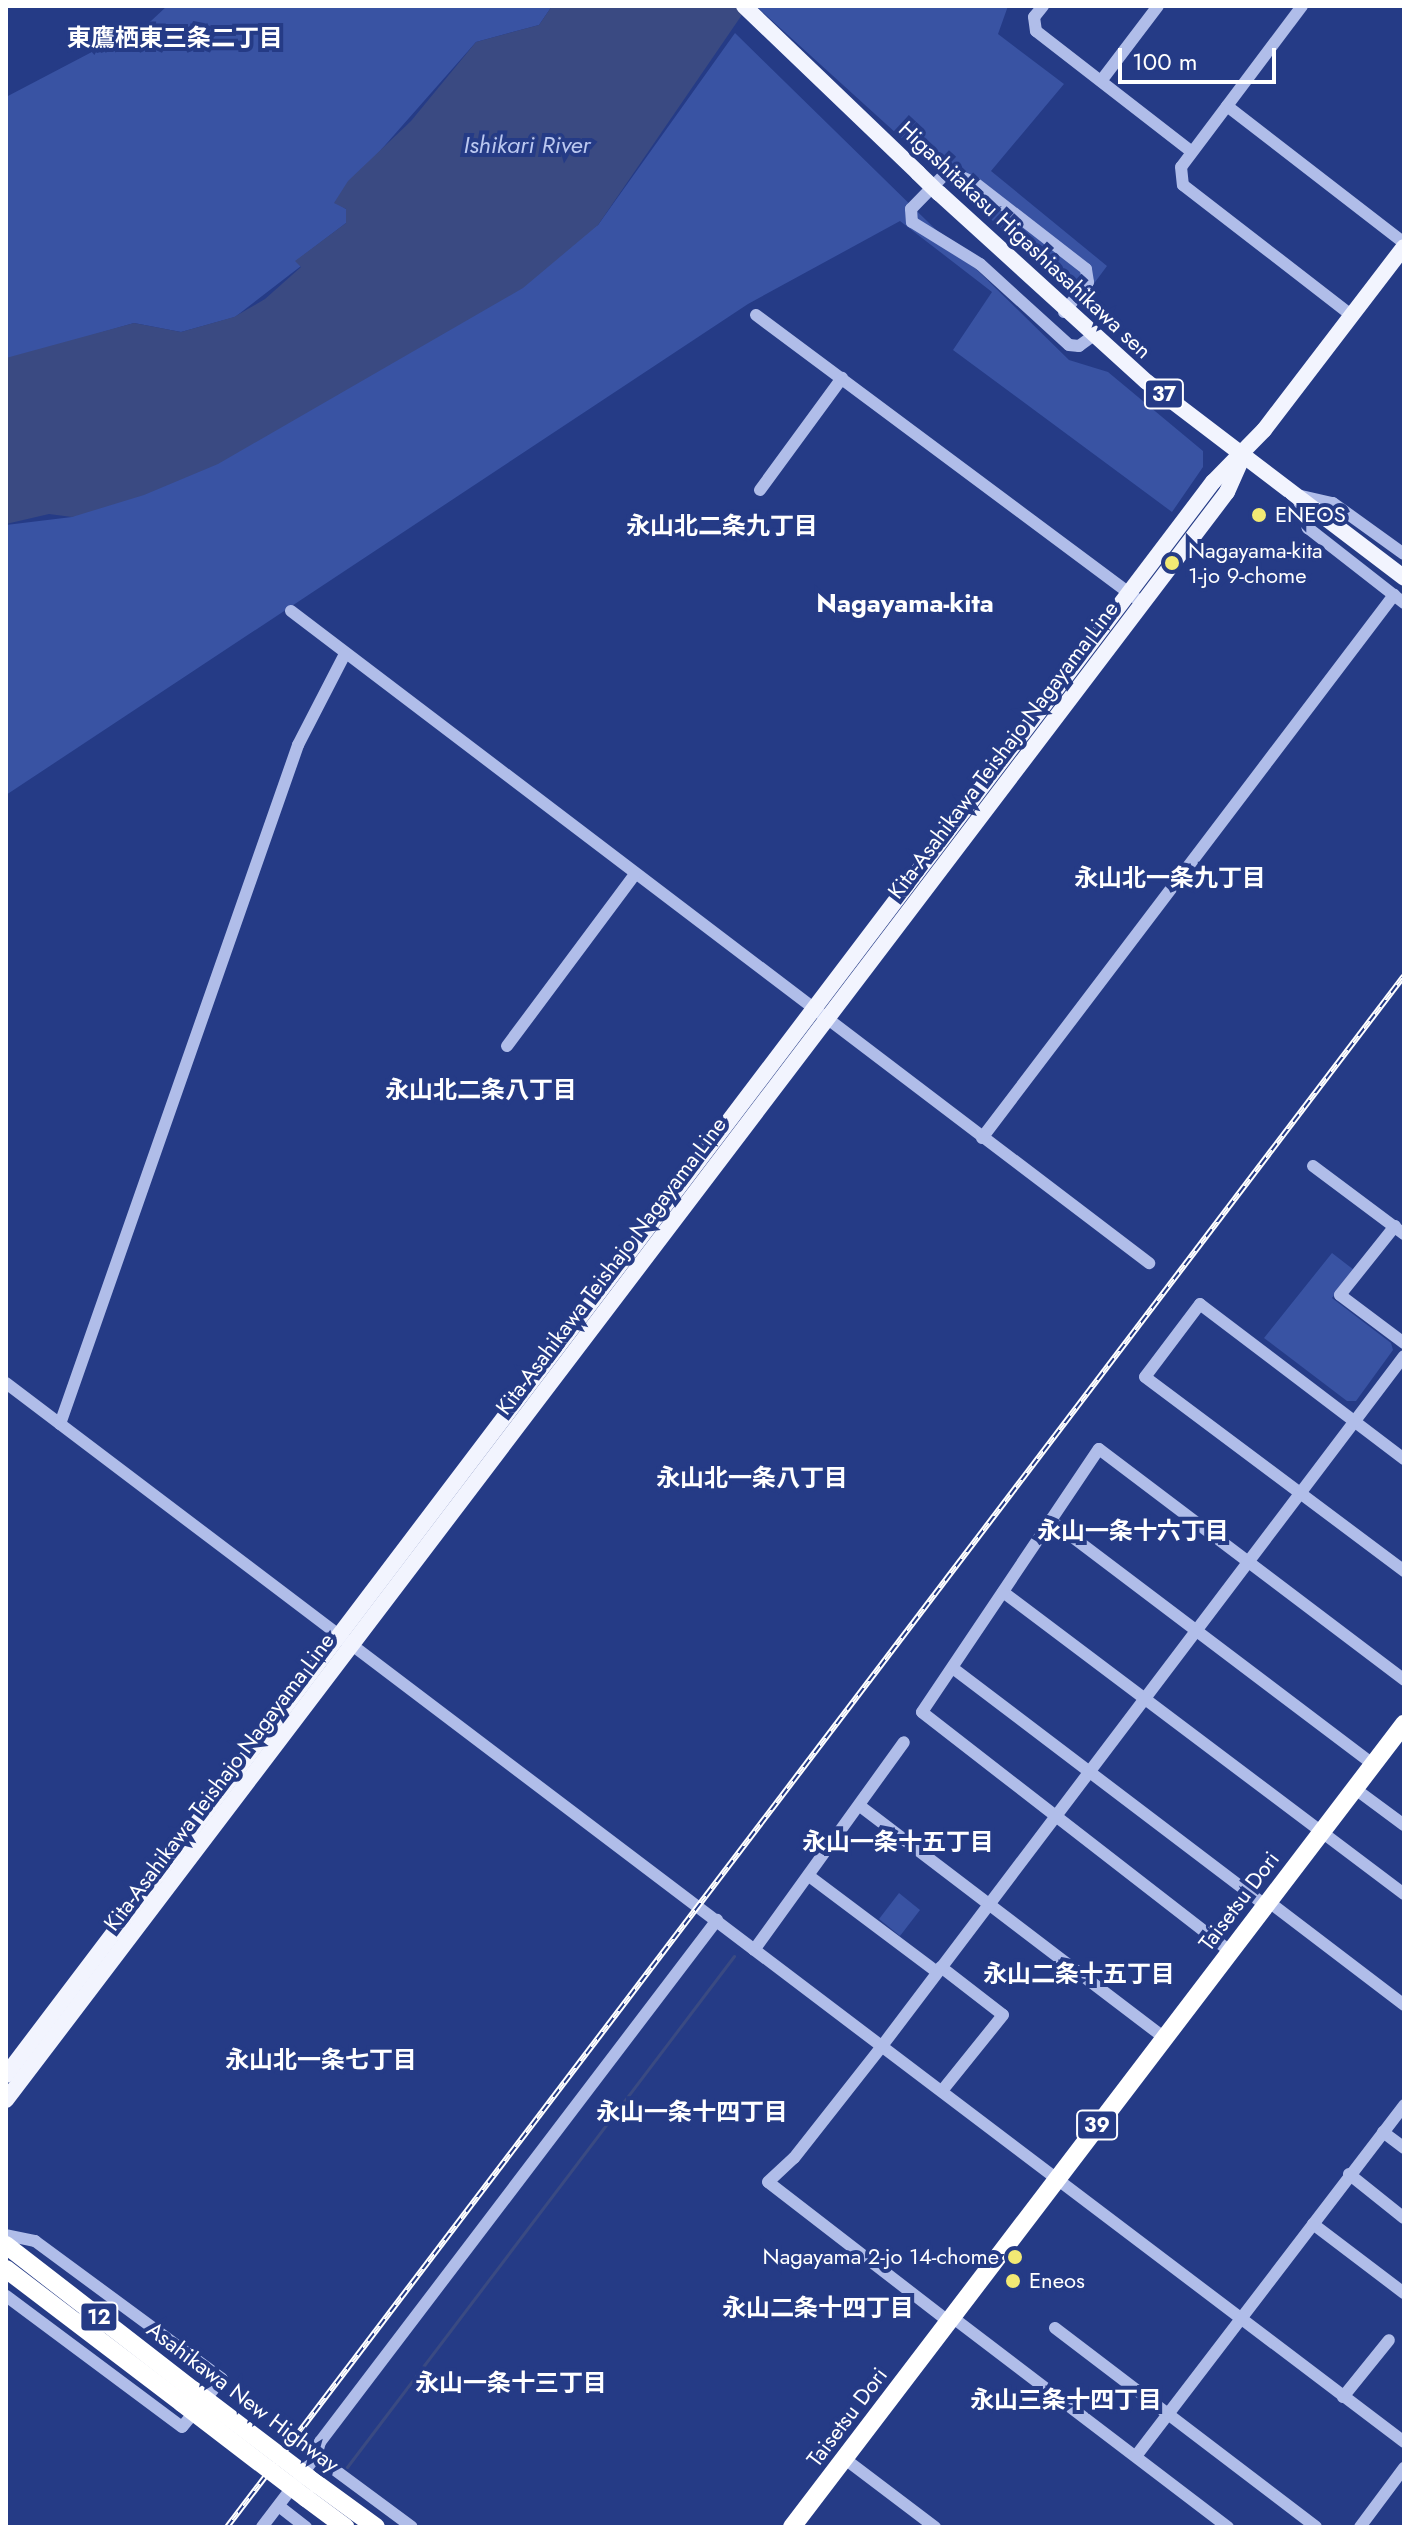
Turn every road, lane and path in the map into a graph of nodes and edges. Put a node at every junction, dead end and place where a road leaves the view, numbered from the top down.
1 (744, 6) edge
2 (1043, 6) edge
3 (1158, 6) edge
4 (1302, 6) edge
5 (1101, 81) junction
6 (1227, 106) junction
7 (1192, 152) junction
8 (1404, 245) edge
9 (1064, 312) junction
10 (756, 315) dead end
11 (1351, 315) junction
12 (1093, 336) junction
13 (842, 378) junction
14 (1243, 454) junction
15 (760, 490) dead end
16 (1297, 495) junction
17 (1404, 554) edge
18 (1404, 578) edge
19 (1136, 599) junction
20 (1399, 599) edge
21 (291, 611) dead end
22 (345, 654) junction
23 (635, 874) junction
24 (821, 1015) junction
25 (507, 1046) dead end
26 (982, 1138) junction
27 (1313, 1166) dead end
28 (1399, 1230) edge
29 (1149, 1263) dead end
30 (1404, 1343) edge
31 (1404, 1356) edge
32 (6, 1383) edge
33 (1355, 1422) junction
34 (60, 1424) junction
35 (1404, 1459) edge
36 (1301, 1492) junction
37 (1050, 1520) junction
38 (1248, 1562) junction
39 (1404, 1571) edge
40 (1003, 1592) junction
41 (1195, 1630) junction
42 (346, 1639) junction
43 (954, 1669) junction
44 (1404, 1680) edge
45 (1143, 1699) junction
46 (1404, 1724) edge
47 (904, 1742) dead end
48 (1373, 1764) junction
49 (1088, 1771) junction
50 (1354, 1788) junction
51 (860, 1806) junction
52 (1056, 1814) junction
53 (1404, 1825) edge
54 (1321, 1832) junction
55 (809, 1876) junction
56 (1404, 1894) edge
57 (988, 1904) junction
58 (1267, 1904) junction
59 (717, 1920) junction
60 (754, 1950) junction
61 (1231, 1952) junction
62 (939, 1970) junction
63 (1404, 2005) edge
64 (1165, 2038) junction
65 (882, 2046) junction
66 (6, 2075) edge
67 (942, 2091) junction
68 (6, 2100) edge
69 (1404, 2105) edge
70 (1383, 2132) junction
71 (1404, 2148) edge
72 (1349, 2174) junction
73 (1056, 2179) junction
74 (1404, 2218) edge
75 (1313, 2224) junction
76 (6, 2235) edge
77 (6, 2245) edge
78 (6, 2269) edge
79 (1404, 2293) edge
80 (6, 2296) edge
81 (950, 2319) junction
82 (1239, 2319) junction
83 (1055, 2328) dead end
84 (1389, 2340) dead end
85 (188, 2397) junction
86 (1343, 2397) junction
87 (1168, 2415) junction
88 (1404, 2442) edge
89 (316, 2456) junction
90 (1136, 2456) junction
91 (845, 2459) junction
92 (1404, 2468) edge
93 (311, 2491) junction
94 (280, 2507) junction
95 (794, 2526) edge
96 (262, 2527) edge
97 (306, 2527) edge
98 (345, 2527) edge
99 (376, 2527) edge
100 (412, 2527) edge
101 (935, 2527) edge
102 (1228, 2527) edge
103 (1316, 2527) edge
104 (1360, 2527) edge

1 - 9 main road, Higashitakasu Higashiasahikawa sen / 37, bridge
2 - 5 street
3 - 5 street
4 - 6 street
5 - 7 street
6 - 7 street
6 - 8 street
7 - 11 street
8 - 11 main road, Kita-Asahikawa Teishajo Nagayama Line
9 - 12 main road, Higashitakasu Higashiasahikawa sen / 37
9 - 12 street
10 - 13 street
11 - 14 main road, Kita-Asahikawa Teishajo Nagayama Line
12 - 14 main road, Higashitakasu Higashiasahikawa sen / 37
13 - 15 street
13 - 19 street
14 - 16 main road, Higashitakasu Higashiasahikawa sen / 37
14 - 19 main road, Kita-Asahikawa Teishajo Nagayama Line
16 - 17 street
16 - 18 main road, Higashitakasu Higashiasahikawa sen / 37
16 - 20 street
19 - 24 main road, Kita-Asahikawa Teishajo Nagayama Line
20 - 26 street
21 - 22 street
22 - 23 street
22 - 34 street
23 - 24 street
23 - 25 street
24 - 26 street
24 - 42 main road, Kita-Asahikawa Teishajo Nagayama Line
26 - 29 street
27 - 28 street
28 - 30 street
31 - 33 street
32 - 34 street
33 - 35 street
33 - 36 street
33 - 36 street
34 - 42 street
36 - 38 street
36 - 39 street
37 - 38 street
37 - 40 street
37 - 41 street
38 - 41 street
38 - 44 street
40 - 43 street
40 - 45 street
41 - 45 street
41 - 48 street
42 - 59 street
42 - 66 main road, Kita-Asahikawa Teishajo Nagayama Line
42 - 68 main road, Kita-Asahikawa Teishajo Nagayama Line
43 - 49 street
43 - 52 street
45 - 49 street
45 - 54 street
46 - 48 highway, Taisetsu Dori / 39
47 - 51 street
48 - 50 highway, Taisetsu Dori / 39
49 - 52 street
49 - 58 street
50 - 53 street
50 - 54 highway, Taisetsu Dori / 39
51 - 55 street
51 - 57 street
52 - 57 street
52 - 61 street
54 - 56 street
54 - 58 highway, Taisetsu Dori / 39
55 - 60 street
55 - 62 street
57 - 62 street
57 - 64 street
58 - 61 highway, Taisetsu Dori / 39
58 - 63 street
59 - 60 street
59 - 89 street
60 - 65 street
61 - 64 highway, Taisetsu Dori / 39
62 - 65 street
62 - 67 street
64 - 73 highway, Taisetsu Dori / 39
65 - 67 street
65 - 81 street
67 - 73 street
69 - 70 street
70 - 71 street
70 - 72 street
72 - 74 street
72 - 75 street
73 - 81 highway, Taisetsu Dori / 39
73 - 82 street
75 - 79 street
75 - 82 street
76 - 80 street
77 - 85 highway, Asahikawa New Highway / 12
78 - 85 highway, Asahikawa New Highway / 12
81 - 90 street
81 - 91 highway, Taisetsu Dori / 39
82 - 86 street
82 - 87 street
83 - 87 street
84 - 86 street
85 - 93 highway, Asahikawa New Highway / 12, bridge
86 - 88 street
87 - 90 street
87 - 103 street
89 - 94 street
89 - 100 street
90 - 102 street
91 - 95 highway, Taisetsu Dori / 39
91 - 101 street
92 - 104 street
93 - 98 highway, Asahikawa New Highway / 12
93 - 99 highway, Asahikawa New Highway / 12
94 - 96 street
94 - 97 street

